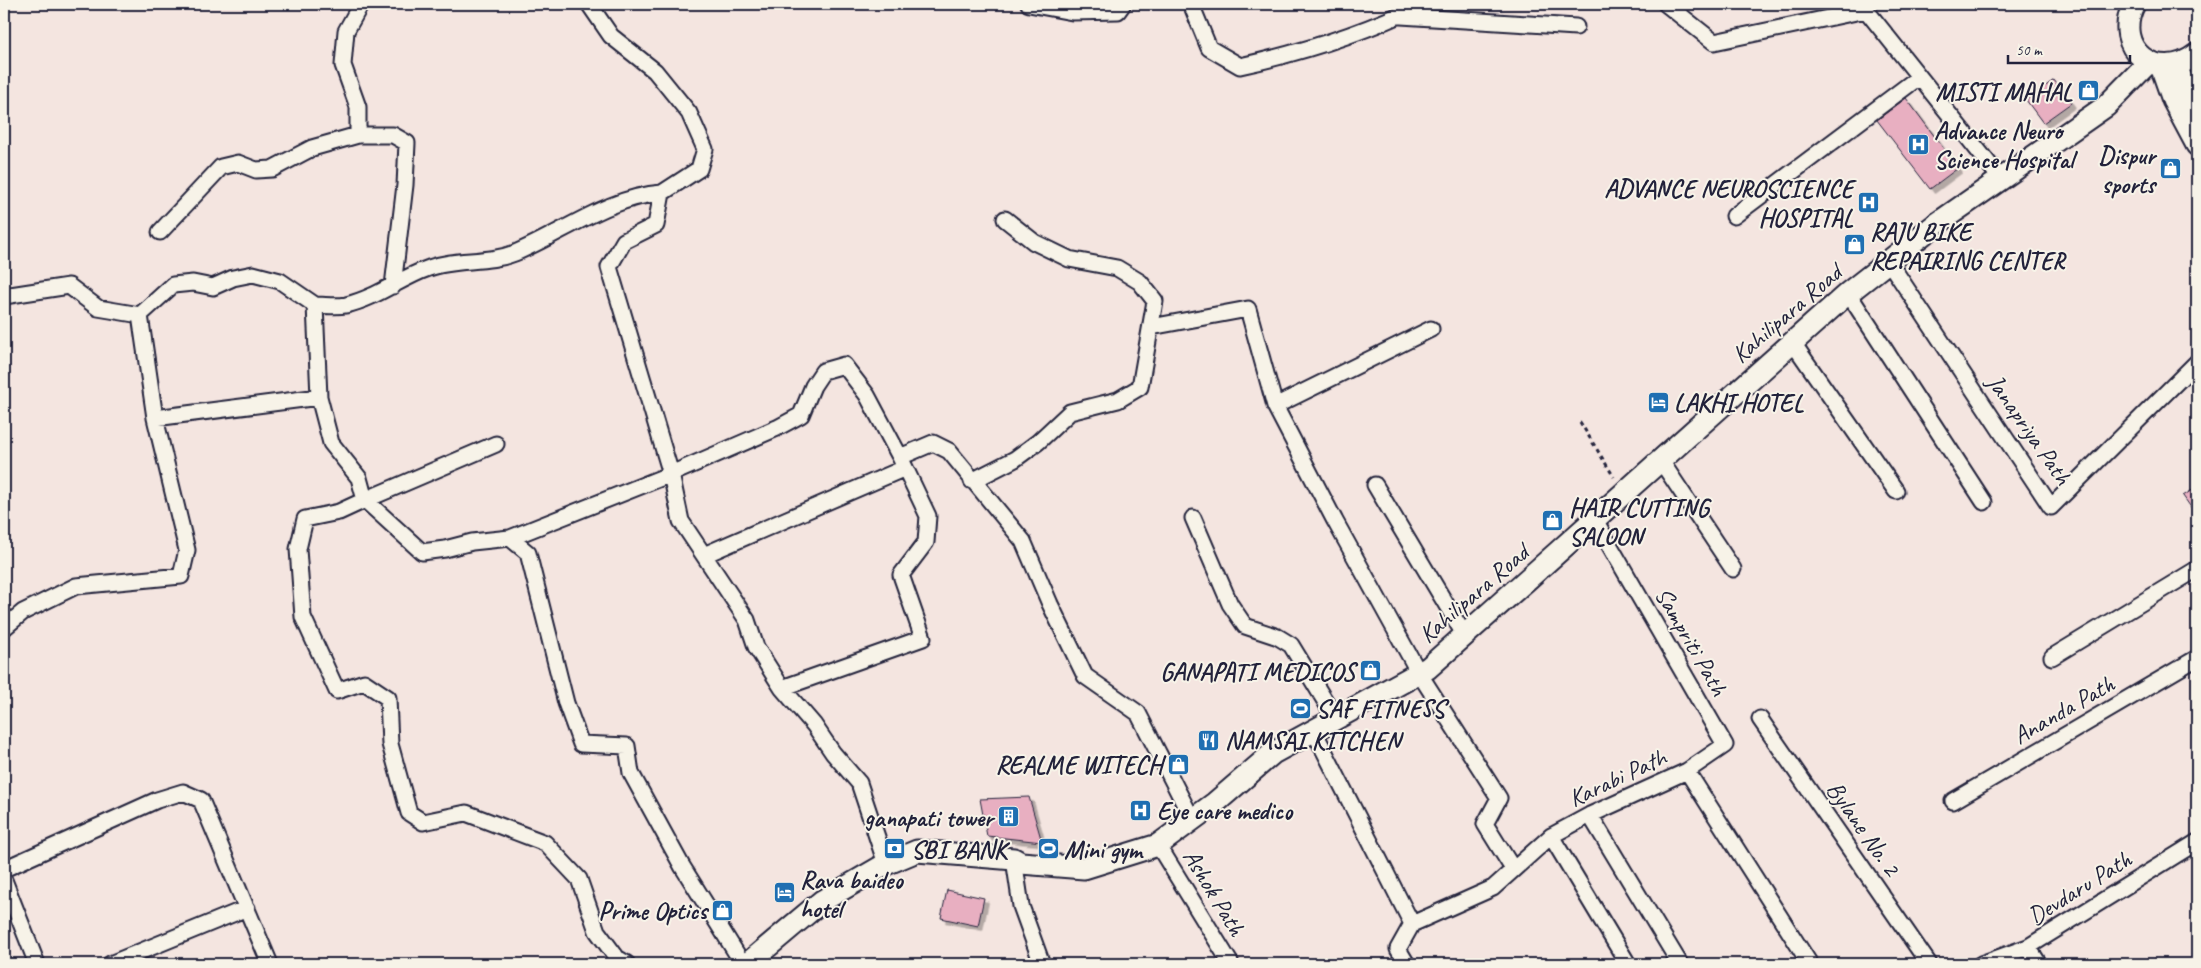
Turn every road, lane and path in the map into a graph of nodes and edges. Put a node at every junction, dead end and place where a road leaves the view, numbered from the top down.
1 (361, 4) edge
2 (589, 4) edge
3 (1029, 4) edge
4 (1123, 4) edge
5 (1190, 4) edge
6 (1423, 4) edge
7 (1666, 4) edge
8 (2130, 6) edge
9 (1399, 16) junction
10 (1576, 27) dead end
11 (2197, 54) edge
12 (2162, 65) junction
13 (1919, 77) junction
14 (2197, 109) edge
15 (358, 135) junction
16 (2197, 145) edge
17 (2001, 179) junction
18 (662, 193) junction
19 (1734, 216) dead end
20 (1006, 219) dead end
21 (160, 232) dead end
22 (1889, 262) junction
23 (393, 286) junction
24 (1848, 293) junction
25 (4, 296) edge
26 (315, 305) junction
27 (140, 315) junction
28 (1151, 327) junction
29 (1431, 329) dead end
30 (1793, 342) junction
31 (2197, 362) edge
32 (319, 397) junction
33 (1275, 406) junction
34 (155, 418) junction
35 (1580, 422) dead end
36 (496, 444) dead end
37 (1661, 461) junction
38 (903, 463) junction
39 (672, 474) junction
40 (1615, 478) dead end
41 (972, 481) junction
42 (1374, 486) dead end
43 (1896, 491) dead end
44 (365, 500) junction
45 (1984, 502) dead end
46 (1193, 518) dead end
47 (1596, 520) junction
48 (510, 538) junction
49 (704, 556) junction
50 (1733, 569) dead end
51 (2197, 569) edge
52 (4, 628) edge
53 (1465, 636) junction
54 (2052, 658) dead end
55 (2197, 658) edge
56 (1419, 673) junction
57 (782, 688) junction
58 (1336, 719) junction
59 (1760, 719) dead end
60 (1314, 732) junction
61 (1687, 771) junction
62 (1953, 800) dead end
63 (1590, 815) junction
64 (1192, 819) junction
65 (1551, 836) junction
66 (2197, 842) edge
67 (1158, 844) junction
68 (1014, 859) junction
69 (886, 864) junction
70 (4, 869) edge
71 (1513, 869) junction
72 (4, 880) edge
73 (247, 908) junction
74 (1412, 924) junction
75 (2028, 947) junction
76 (38, 964) edge
77 (110, 964) edge
78 (270, 964) edge
79 (627, 964) edge
80 (743, 964) edge
81 (747, 964) edge
82 (1042, 964) edge
83 (1231, 964) edge
84 (1407, 964) edge
85 (1628, 964) edge
86 (1680, 964) edge
87 (1810, 964) edge
88 (1929, 964) edge
89 (1981, 964) edge
90 (2039, 964) edge

1 - 15 street
2 - 18 street
3 - 4 street
5 - 9 street
6 - 9 street
7 - 13 street
8 - 12 main road
9 - 10 street
11 - 12 main road, Kahilipara Road
12 - 14 main road
12 - 16 main road
12 - 17 main road, Kahilipara Road
13 - 17 street
13 - 19 street
15 - 21 street
15 - 23 street
17 - 22 main road, Kahilipara Road
18 - 23 street
18 - 39 street
20 - 28 street
22 - 24 main road, Kahilipara Road
22 - 31 street, Janapriya Path
23 - 26 street
24 - 30 main road, Kahilipara Road
24 - 45 street
25 - 27 street
26 - 27 street
26 - 32 street
27 - 34 street
28 - 33 street
28 - 41 street
29 - 33 street
30 - 37 main road, Kahilipara Road
30 - 43 street
32 - 34 street
32 - 44 street
33 - 56 street
34 - 52 street
35 - 40 path
36 - 44 street
37 - 47 main road, Kahilipara Road
37 - 50 street
38 - 39 street
38 - 41 street
38 - 49 street
38 - 57 street
39 - 48 street
39 - 49 street
41 - 64 street
42 - 53 street
44 - 48 street
44 - 79 street
46 - 58 street
47 - 53 main road, Kahilipara Road
47 - 61 street, Sampriti Path
48 - 80 street
49 - 57 street
51 - 54 street
53 - 56 main road, Kahilipara Road
55 - 62 street, Ananda Path
56 - 58 main road, Kahilipara Road
56 - 71 street
57 - 69 street
58 - 60 main road, Kahilipara Road
59 - 88 street, Bylane No. 2
60 - 64 main road, Kahilipara Road
60 - 74 street
61 - 63 street, Karabi Path
61 - 87 street, Karabi Path
63 - 65 street, Karabi Path
63 - 86 street
64 - 67 main road, Kahilipara Road
65 - 71 street
65 - 85 street, Karabi Path
66 - 75 street, Devdaru Path
67 - 68 main road, Kahilipara Road
67 - 83 street, Ashok Path
68 - 69 main road, Kahilipara Road
68 - 82 street
69 - 81 main road, Kahilipara Road
70 - 73 street
71 - 74 street
72 - 76 street
73 - 77 street
73 - 78 street
74 - 84 street
75 - 89 street, Devdaru Path
75 - 90 street

